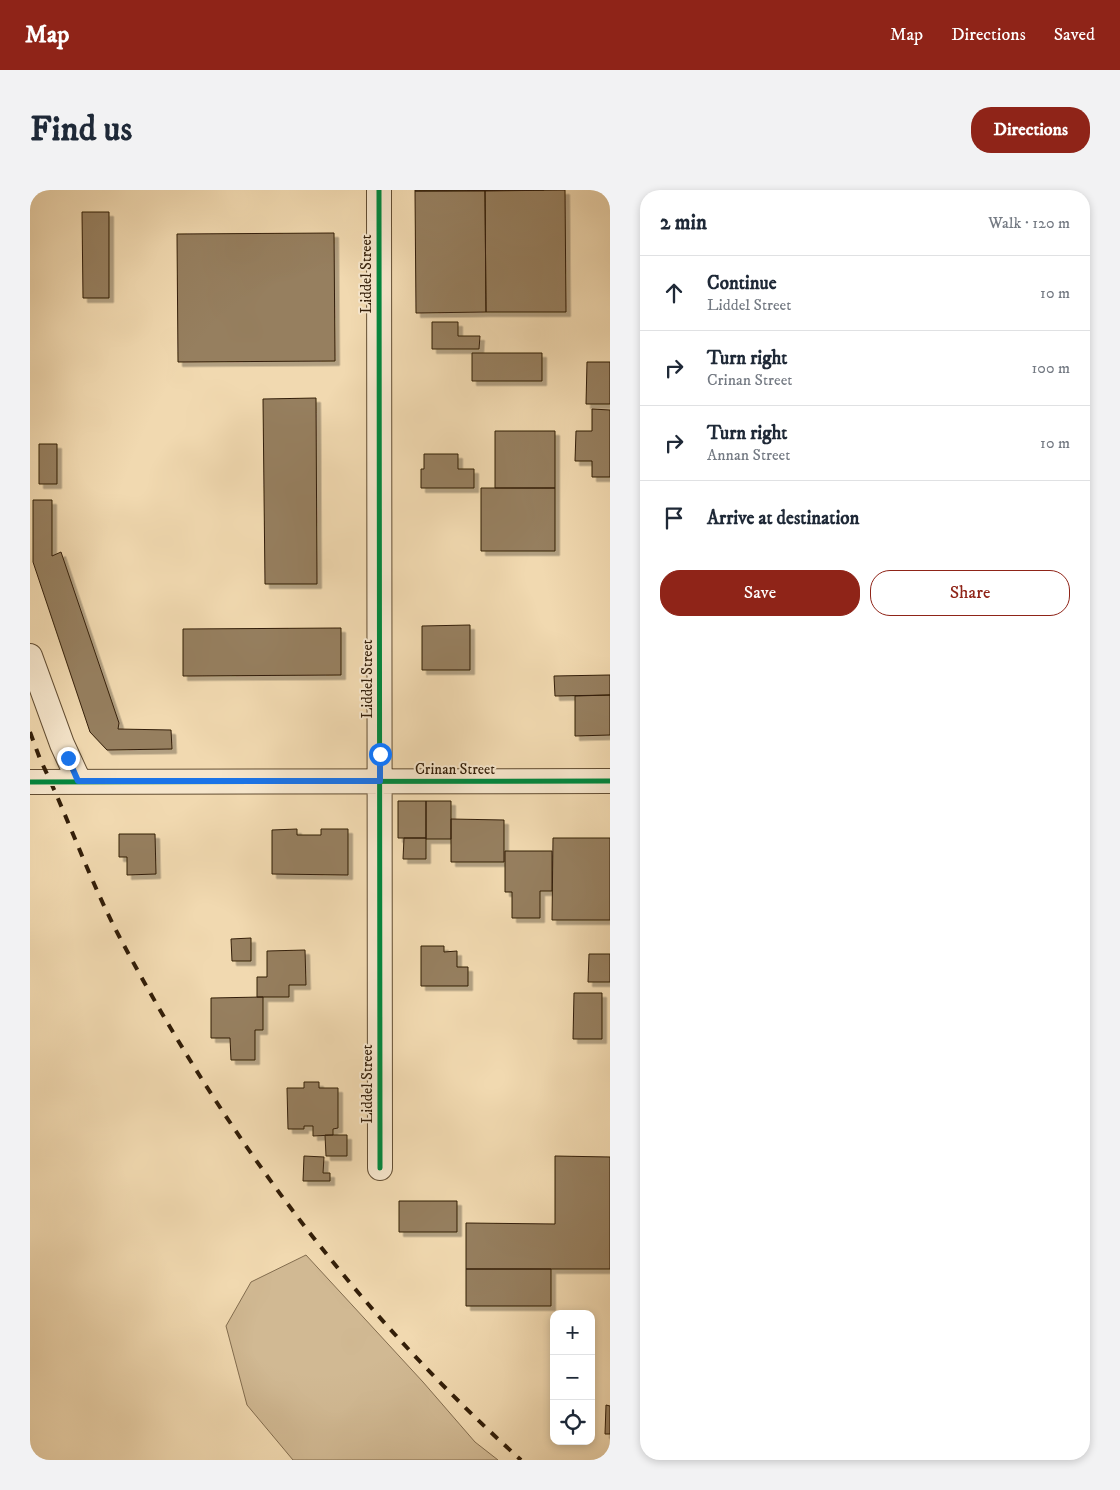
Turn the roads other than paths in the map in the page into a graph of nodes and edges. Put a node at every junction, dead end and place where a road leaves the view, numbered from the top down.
1 (379, 190) edge
2 (30, 656) edge
3 (78, 781) junction
4 (380, 781) junction
5 (610, 781) edge
6 (30, 782) edge
7 (380, 1168) dead end

1 - 4 street, Liddel Street
2 - 3 street
3 - 4 street, Crinan Street
3 - 6 street, Crinan Street
4 - 5 street, Crinan Street
4 - 7 street, Liddel Street

